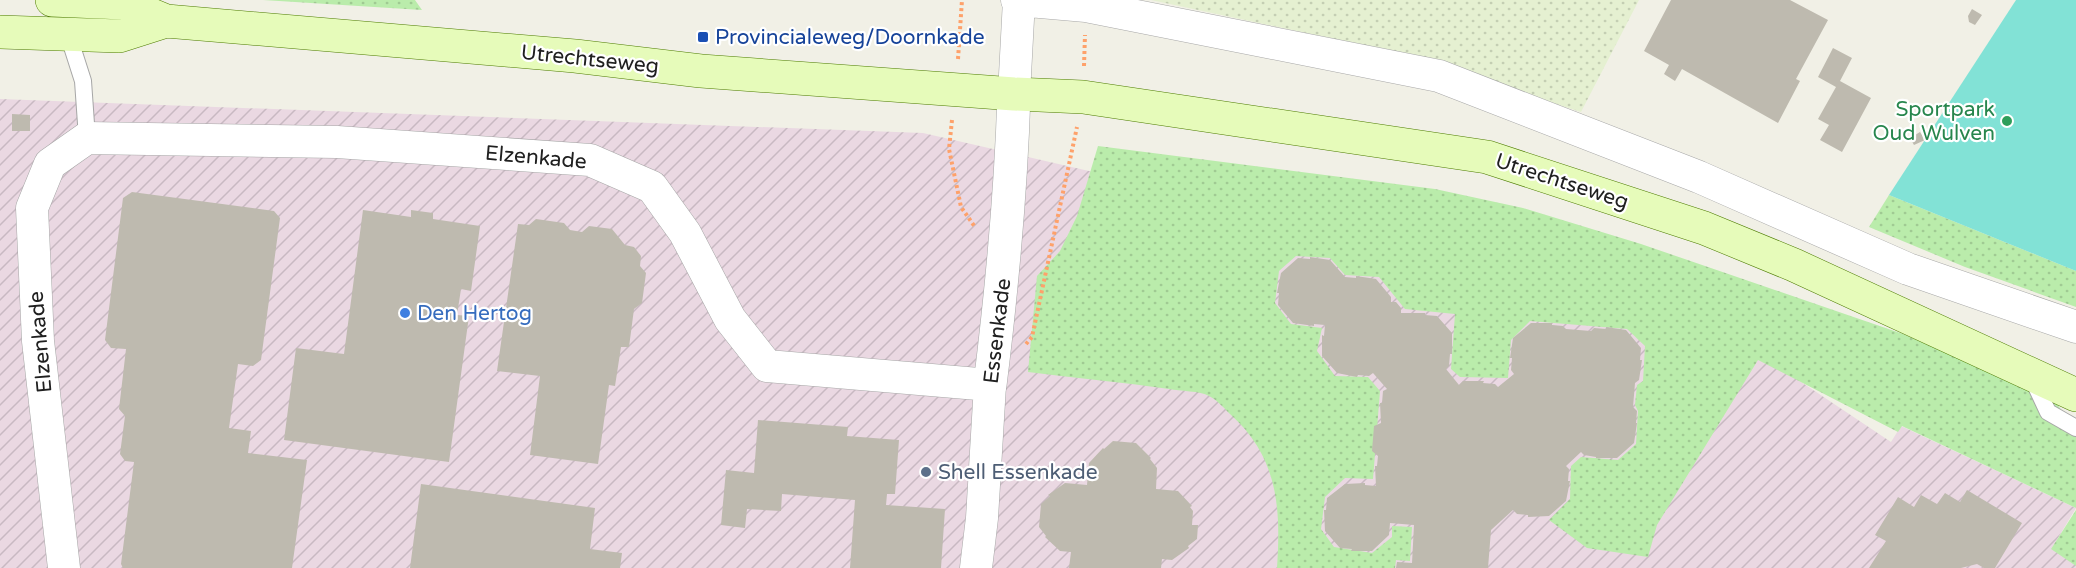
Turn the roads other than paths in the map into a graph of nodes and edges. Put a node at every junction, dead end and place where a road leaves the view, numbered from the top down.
1 (47, 0) edge
2 (52, 0) edge
3 (1018, 0) edge
4 (166, 21) junction
5 (0, 32) edge
6 (69, 34) junction
7 (1014, 94) junction
8 (87, 138) junction
9 (2076, 327) edge
10 (2031, 374) junction
11 (990, 385) junction
12 (2076, 395) edge
13 (2076, 428) edge
14 (64, 568) edge
15 (976, 568) edge

1 - 6 lane
2 - 4 main road, Utrechtseweg
3 - 7 street
3 - 9 street
4 - 6 main road, Utrechtseweg
4 - 7 main road, Utrechtseweg
5 - 6 main road, Utrechtseweg
6 - 8 lane
7 - 10 main road, Utrechtseweg
7 - 11 street, Essenkade
8 - 11 street, Elzenkade
8 - 14 street, Elzenkade
10 - 12 main road, Utrechtseweg
10 - 13 lane
11 - 15 street, Essenkade

